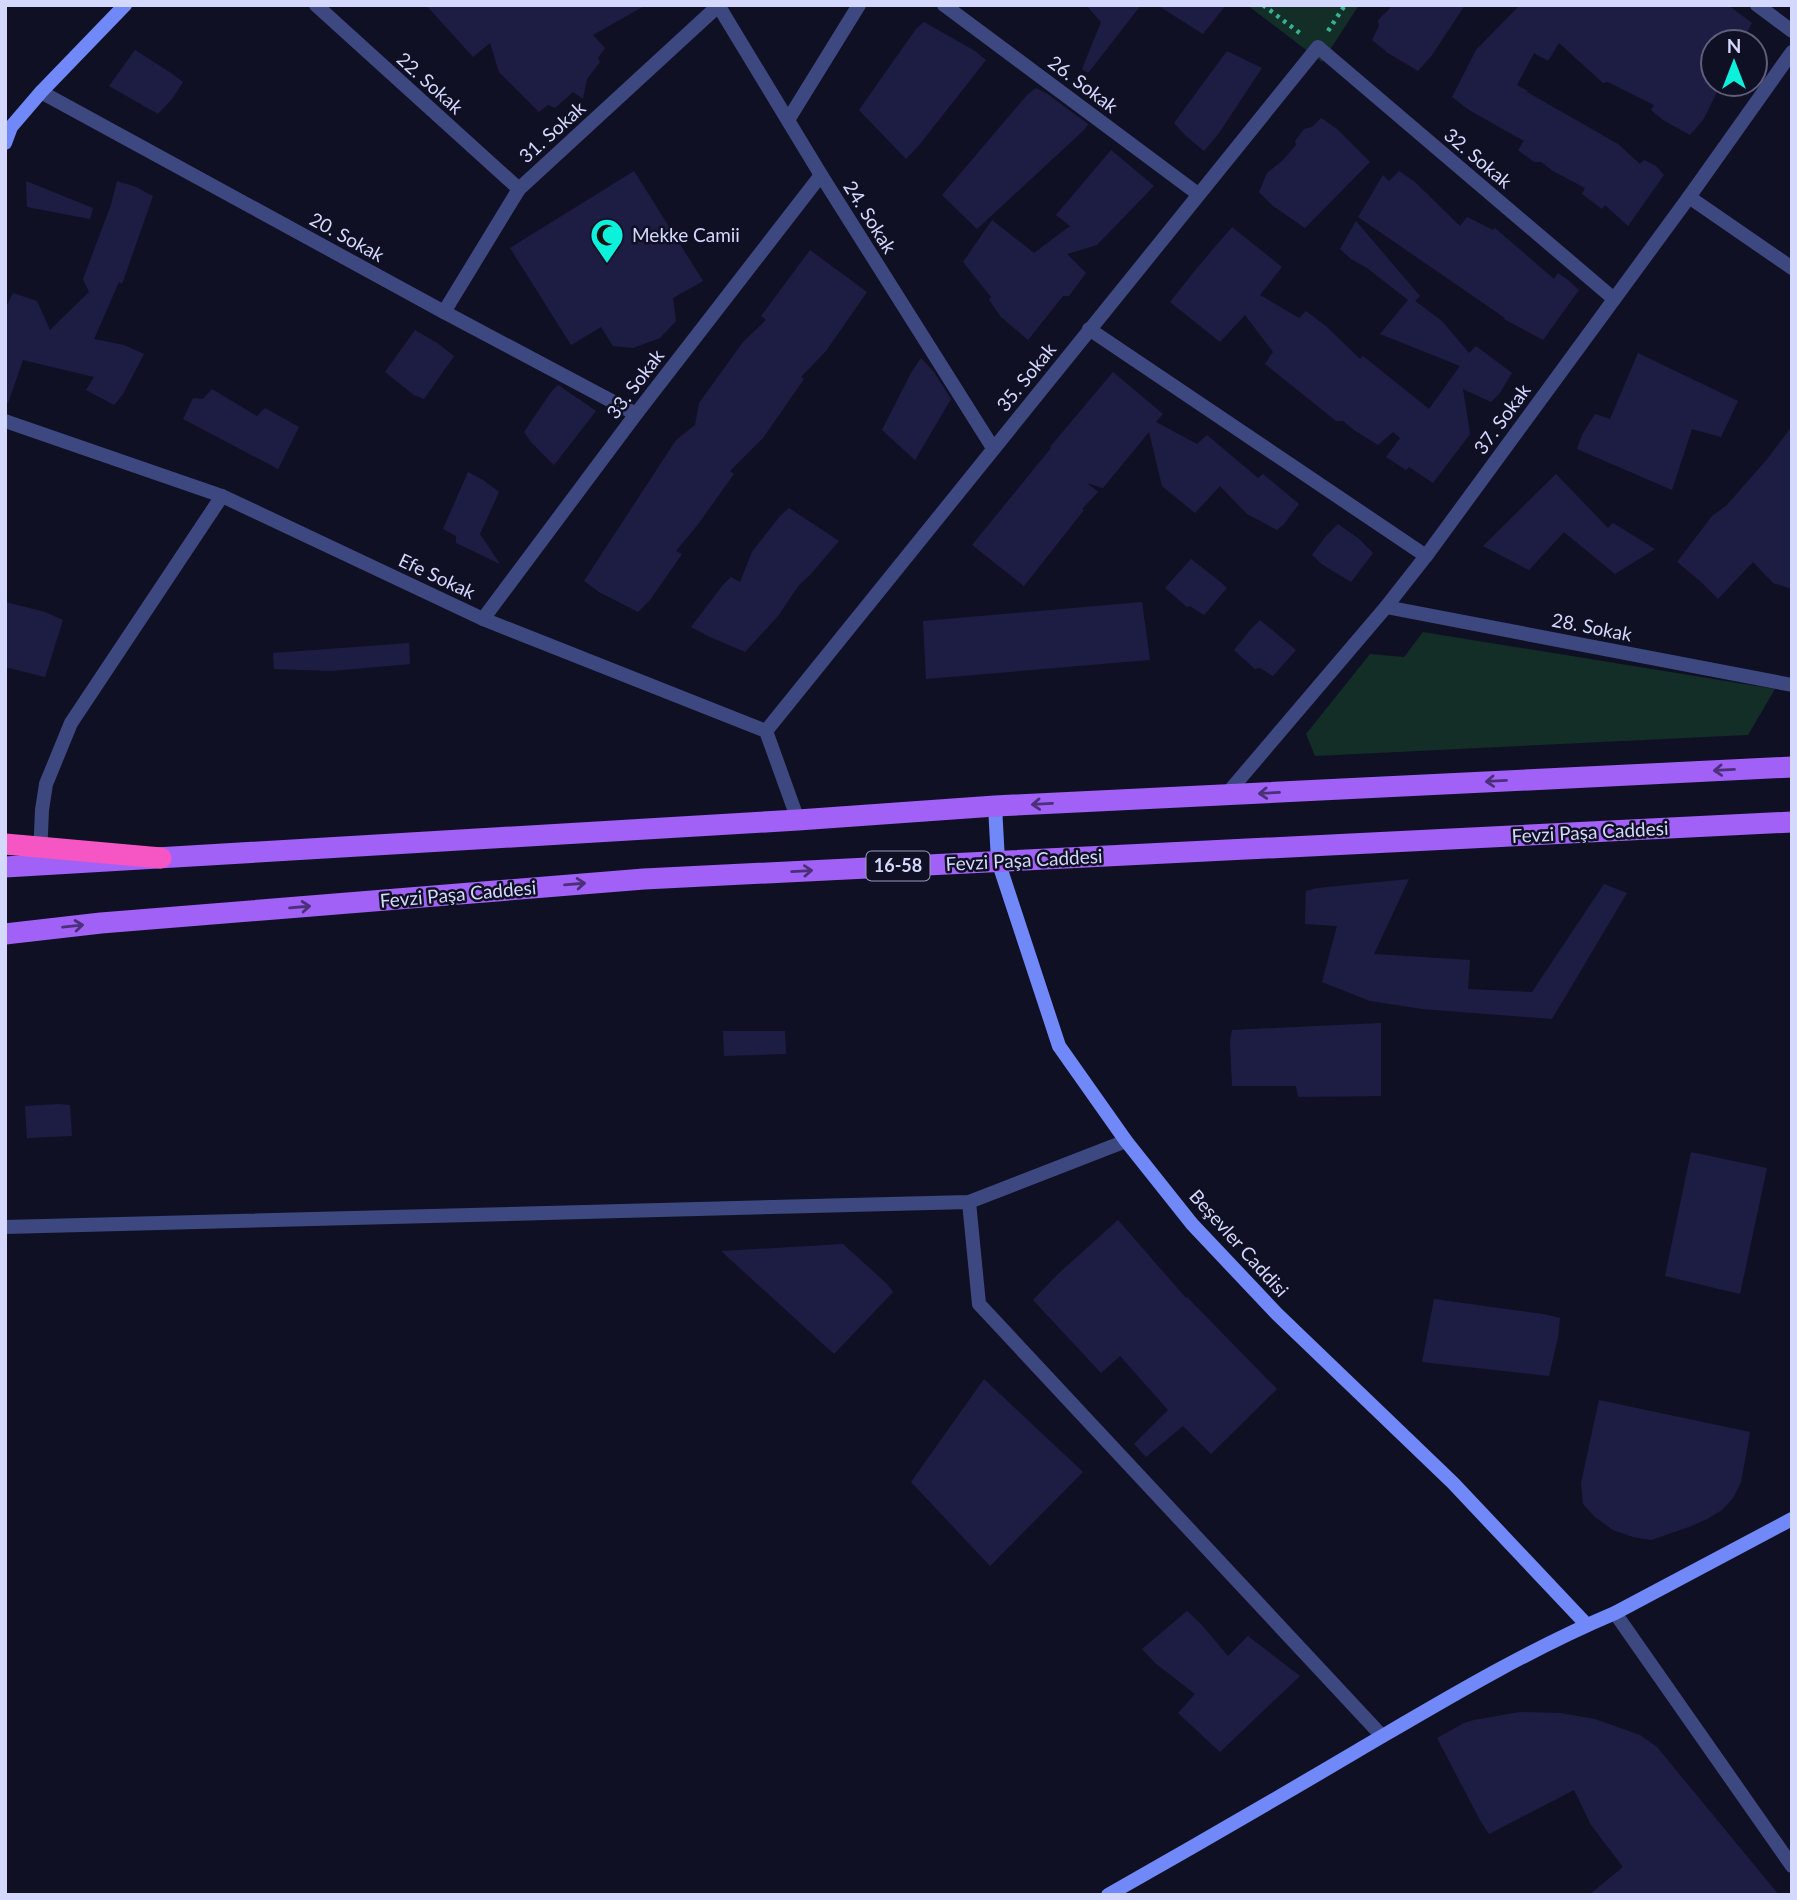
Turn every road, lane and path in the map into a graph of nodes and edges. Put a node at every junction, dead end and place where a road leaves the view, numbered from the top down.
1 (125, 5) edge
2 (316, 5) edge
3 (859, 5) edge
4 (944, 5) edge
5 (1263, 5) edge
6 (1345, 5) edge
7 (1758, 5) edge
8 (718, 6) edge
9 (1792, 31) edge
10 (1318, 47) junction
11 (1792, 52) edge
12 (41, 92) junction
13 (789, 120) junction
14 (8, 130) edge
15 (5, 143) edge
16 (821, 175) junction
17 (519, 188) junction
18 (1198, 194) junction
19 (1689, 197) junction
20 (1792, 268) edge
21 (1614, 299) junction
22 (444, 312) junction
23 (1089, 330) junction
24 (636, 414) junction
25 (5, 421) edge
26 (993, 448) junction
27 (222, 496) junction
28 (1426, 556) junction
29 (1386, 607) junction
30 (483, 619) junction
31 (1792, 685) edge
32 (766, 731) junction
33 (1792, 767) edge
34 (1226, 795) junction
35 (995, 806) junction
36 (798, 820) junction
37 (1792, 822) edge
38 (5, 844) edge
39 (40, 856) junction
40 (161, 858) joint
41 (998, 861) junction
42 (5, 867) edge
43 (5, 934) edge
44 (1126, 1141) junction
45 (969, 1202) junction
46 (5, 1227) edge
47 (1792, 1519) edge
48 (1615, 1613) junction
49 (1587, 1625) junction
50 (1382, 1736) junction
51 (1792, 1866) edge
52 (1108, 1895) edge

1 - 12 street
2 - 17 street, 22. Sokak
3 - 13 street
4 - 18 street, 26. Sokak
5 - 10 path
6 - 10 path
7 - 9 street
8 - 13 street, 24. Sokak
8 - 17 street, 31. Sokak
10 - 18 street, 35. Sokak
10 - 21 street, 32. Sokak
11 - 19 street, 37. Sokak
12 - 14 street
12 - 22 street, 20. Sokak
13 - 16 street, 24. Sokak
14 - 15 street
16 - 24 street, 33. Sokak
16 - 26 street, 24. Sokak
17 - 22 street, 31. Sokak
18 - 23 street, 35. Sokak
19 - 20 street
19 - 21 street, 37. Sokak
21 - 28 street, 37. Sokak
22 - 24 street, 20. Sokak
23 - 26 street, 35. Sokak
23 - 28 street
24 - 30 street, 33. Sokak
25 - 27 street, Efe Sokak
26 - 32 street, 35. Sokak
27 - 30 street, Efe Sokak
27 - 39 street
28 - 29 street, 37. Sokak
29 - 31 street, 28. Sokak
29 - 34 street, 37. Sokak
30 - 32 street, Efe Sokak
32 - 36 street
33 -> 34 main road
34 -> 35 main road
35 - 36 main road
35 - 41 street, Beşevler Caddisi
36 - 40 main road
37 - 41 main road, Fevzi Paşa Caddesi / 16-58
38 - 39 highway
39 - 40 highway
39 - 42 main road
43 -> 41 main road, Fevzi Paşa Caddesi / 16-58
41 - 44 street, Beşevler Caddisi
44 - 45 street
44 - 49 street, Beşevler Caddisi
45 - 46 street
45 - 50 street
47 - 48 street
48 - 49 street
48 - 51 street
49 - 50 street
50 - 52 street

